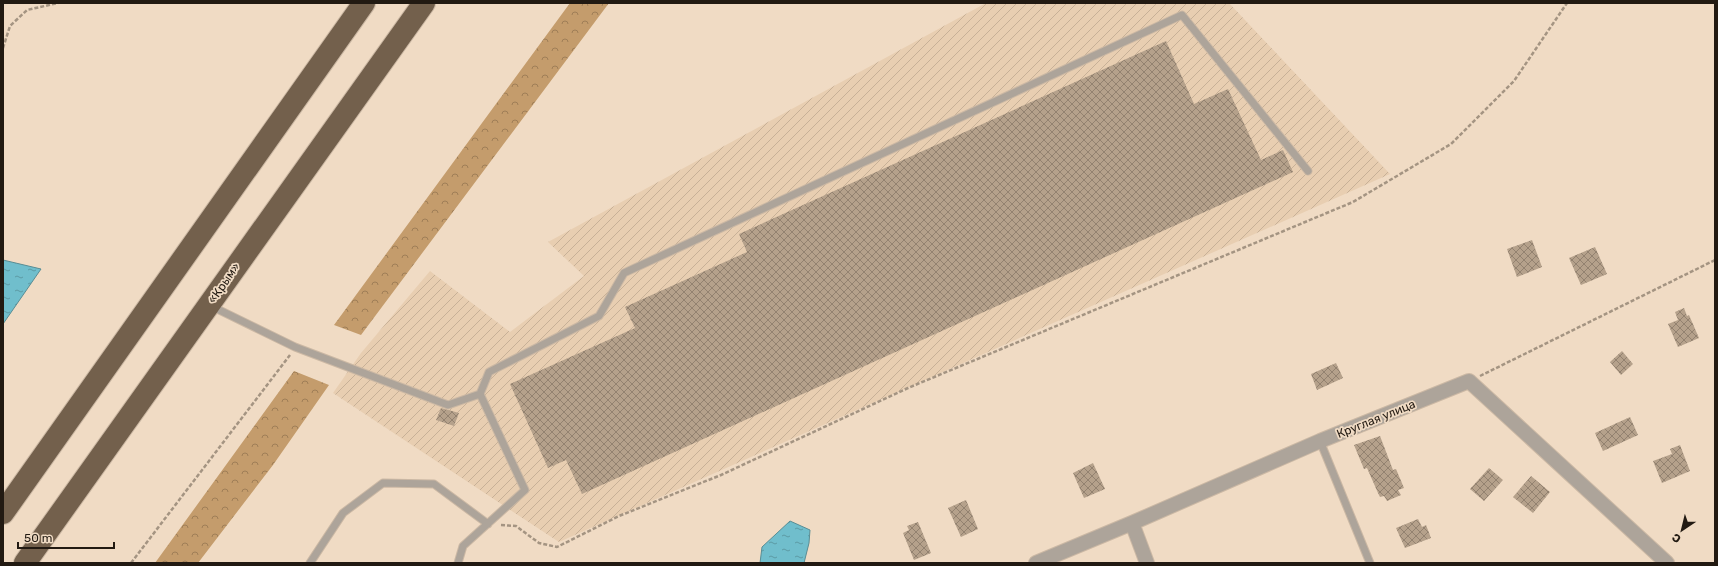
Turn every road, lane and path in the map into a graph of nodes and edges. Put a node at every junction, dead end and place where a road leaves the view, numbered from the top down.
1 (58, 3) edge
2 (364, 3) edge
3 (424, 3) edge
4 (1567, 3) edge
5 (3, 48) edge
6 (1308, 171) dead end
7 (1715, 260) edge
8 (209, 305) junction
9 (295, 347) junction
10 (1469, 382) junction
11 (480, 394) junction
12 (1320, 442) junction
13 (3, 513) edge
14 (1132, 523) junction
15 (488, 524) junction
16 (25, 563) edge
17 (131, 563) edge
18 (310, 563) edge
19 (458, 563) edge
20 (1036, 563) edge
21 (1147, 563) edge
22 (1370, 563) edge
23 (1667, 563) edge

1 - 5 path
2 - 13 highway
3 - 8 highway, «Крым»
4 - 15 path
6 - 11 lane
7 - 10 path
8 - 9 lane
8 - 16 highway, «Крым»
9 - 11 lane
9 - 17 path
10 - 12 street, Круглая улица
10 - 23 street
11 - 15 lane
12 - 14 street, Круглая улица
12 - 22 lane
14 - 20 street, Круглая улица
14 - 21 street
15 - 18 lane
15 - 19 lane

